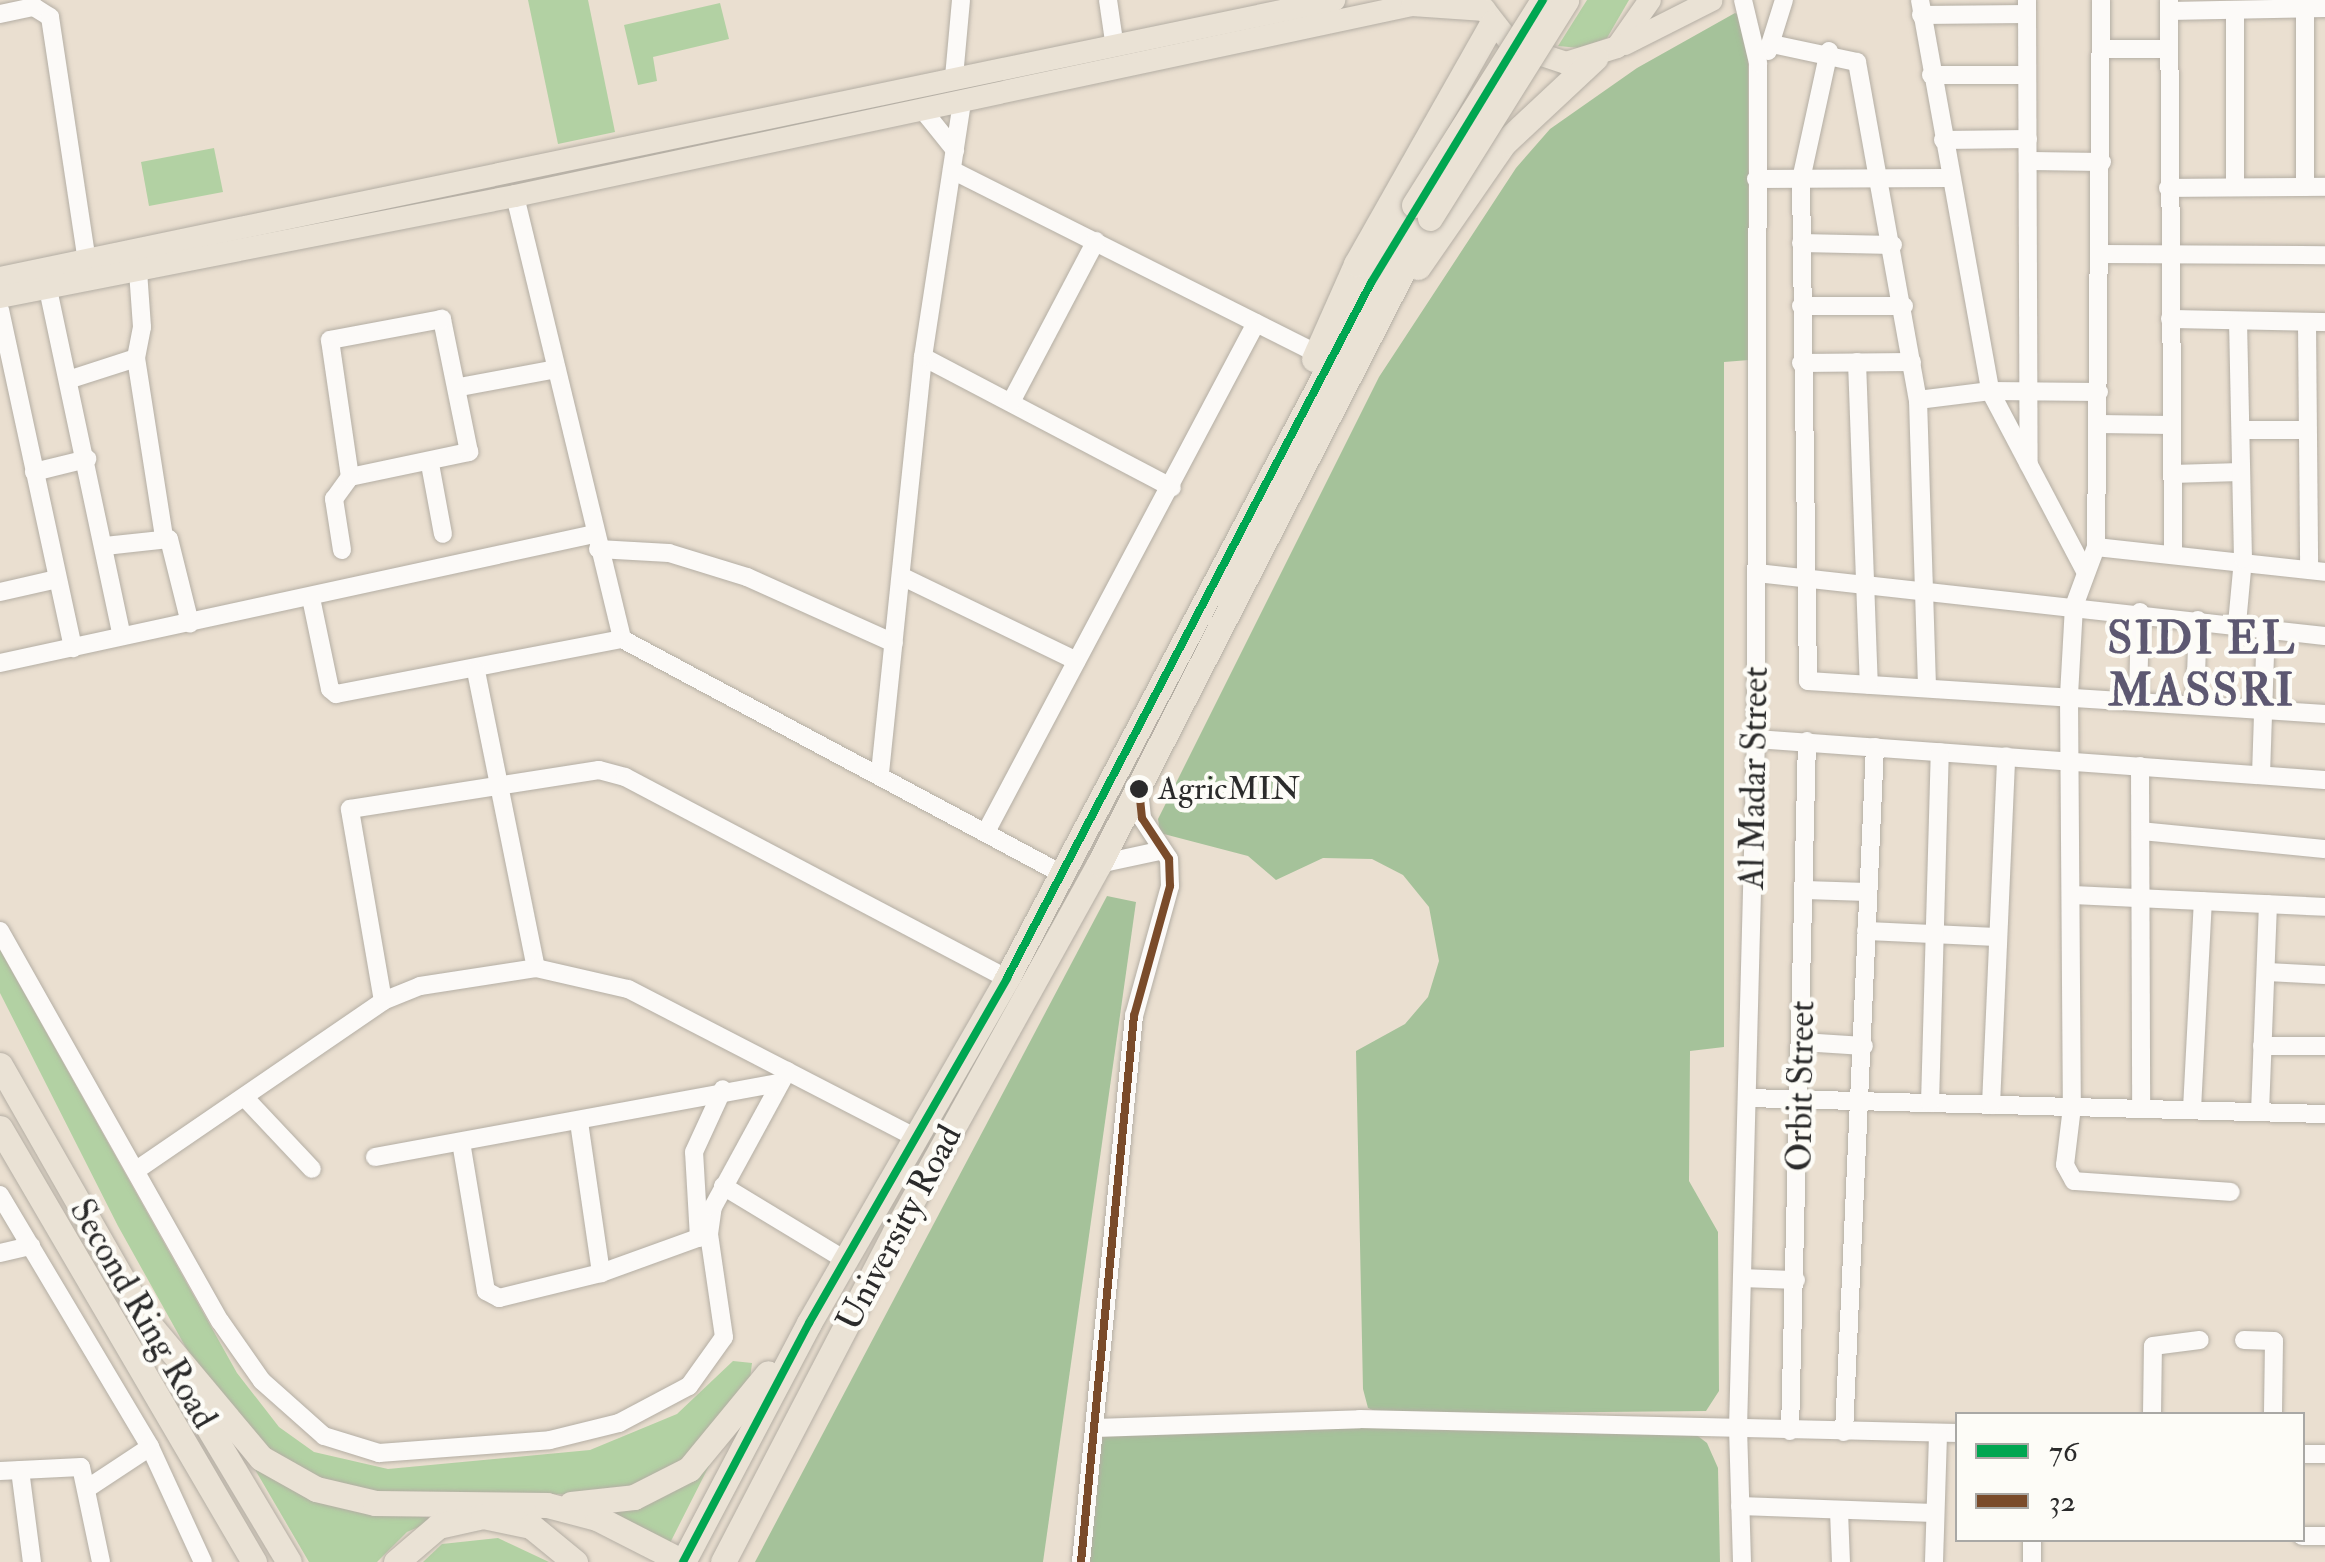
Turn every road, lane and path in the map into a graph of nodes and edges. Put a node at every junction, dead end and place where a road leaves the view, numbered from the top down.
1 (961, 0) edge
2 (1108, 0) edge
3 (1333, 0) edge
4 (1543, 0) edge
5 (1566, 0) edge
6 (1650, 0) edge
7 (1712, 0) edge
8 (1744, 0) edge
9 (1784, 0) edge
10 (2101, 0) edge
11 (2169, 6) edge
12 (2027, 7) edge
13 (1921, 8) edge
14 (2305, 8) junction
15 (2325, 8) edge
16 (2235, 10) junction
17 (1486, 11) edge
18 (0, 14) edge
19 (1114, 41) junction
20 (1772, 44) junction
21 (2104, 49) junction
22 (2169, 49) junction
23 (1828, 51) junction
24 (1606, 52) junction
25 (1758, 64) junction
26 (1930, 75) junction
27 (2026, 75) junction
28 (954, 77) junction
29 (962, 100) junction
30 (922, 109) junction
31 (2028, 139) junction
32 (1943, 140) junction
33 (955, 150) junction
34 (2031, 161) junction
35 (2102, 162) junction
36 (952, 170) junction
37 (1948, 178) junction
38 (1801, 179) junction
39 (1756, 180) junction
40 (1882, 181) junction
41 (2234, 187) junction
42 (2304, 187) junction
43 (2325, 187) edge
44 (2168, 188) junction
45 (515, 196) junction
46 (1422, 211) junction
47 (1096, 241) junction
48 (1800, 243) junction
49 (1893, 245) junction
50 (2100, 254) junction
51 (2169, 254) junction
52 (2325, 254) edge
53 (86, 263) junction
54 (138, 271) junction
55 (0, 278) edge
56 (46, 279) junction
57 (0, 297) edge
58 (1801, 306) junction
59 (1904, 306) junction
60 (0, 310) edge
61 (2170, 319) junction
62 (2238, 322) junction
63 (2316, 322) edge
64 (1256, 324) junction
65 (1356, 352) junction
66 (923, 357) junction
67 (1323, 357) junction
68 (136, 358) junction
69 (1857, 362) junction
70 (1912, 362) junction
71 (1801, 363) junction
72 (556, 368) junction
73 (5, 369) edge
74 (71, 379) junction
75 (460, 387) junction
76 (1990, 391) junction
77 (2030, 392) junction
78 (2099, 392) junction
79 (1918, 400) junction
80 (1011, 402) junction
81 (2099, 424) junction
82 (2171, 425) junction
83 (2240, 430) junction
84 (2305, 430) junction
85 (87, 459) junction
86 (430, 464) junction
87 (2028, 469) junction
88 (34, 472) junction
89 (2242, 472) junction
90 (2172, 474) junction
91 (2316, 474) edge
92 (350, 476) junction
93 (1172, 488) junction
94 (443, 534) dead end
95 (164, 537) junction
96 (596, 541) junction
97 (105, 546) junction
98 (2096, 547) junction
99 (342, 550) dead end
100 (2173, 551) junction
101 (2242, 560) junction
102 (2085, 571) junction
103 (2317, 571) edge
104 (1758, 573) junction
105 (1804, 575) junction
106 (901, 576) junction
107 (58, 578) junction
108 (1862, 580) junction
109 (1924, 588) junction
110 (0, 592) edge
111 (311, 598) junction
112 (2074, 606) junction
113 (2140, 612) junction
114 (2198, 620) junction
115 (190, 622) junction
116 (2236, 624) junction
117 (2266, 628) junction
118 (122, 636) junction
119 (2325, 636) edge
120 (622, 639) junction
121 (894, 643) junction
122 (73, 648) junction
123 (1077, 661) junction
124 (0, 663) edge
125 (476, 672) junction
126 (1869, 686) junction
127 (1927, 688) junction
128 (2069, 696) junction
129 (2138, 701) junction
130 (2195, 704) junction
131 (2263, 707) junction
132 (2325, 714) edge
133 (1756, 740) junction
134 (1807, 741) junction
135 (1875, 747) junction
136 (1940, 752) junction
137 (2006, 756) junction
138 (2068, 762) junction
139 (2140, 766) junction
140 (880, 774) junction
141 (2261, 775) junction
142 (2325, 780) edge
143 (494, 785) junction
144 (1138, 789) junction
145 (987, 830) junction
146 (2141, 831) junction
147 (2325, 849) edge
148 (1159, 851) junction
149 (1099, 864) junction
150 (1062, 874) junction
151 (1806, 890) junction
152 (1867, 892) junction
153 (2072, 894) junction
154 (2142, 898) junction
155 (2203, 901) junction
156 (2268, 904) junction
157 (2325, 908) edge
158 (0, 931) edge
159 (1866, 931) junction
160 (1935, 935) junction
161 (1998, 937) junction
162 (536, 968) junction
163 (2267, 972) junction
164 (2325, 975) edge
165 (1006, 978) junction
166 (383, 1001) junction
167 (1802, 1042) junction
168 (1864, 1046) junction
169 (2262, 1046) junction
170 (2325, 1046) edge
171 (0, 1065) edge
172 (782, 1077) junction
173 (723, 1088) junction
174 (1748, 1098) junction
175 (1802, 1099) junction
176 (246, 1100) junction
177 (1864, 1100) junction
178 (1930, 1102) junction
179 (1990, 1105) junction
180 (2072, 1107) junction
181 (2141, 1108) junction
182 (2192, 1109) junction
183 (2260, 1112) junction
184 (2325, 1114) edge
185 (578, 1122) junction
186 (0, 1128) edge
187 (918, 1138) junction
188 (461, 1142) junction
189 (374, 1156) dead end
190 (138, 1169) junction
191 (312, 1169) dead end
192 (723, 1186) junction
193 (2231, 1192) dead end
194 (0, 1195) edge
195 (704, 1236) junction
196 (31, 1246) junction
197 (0, 1253) edge
198 (847, 1261) junction
199 (601, 1273) junction
200 (1742, 1278) junction
201 (1796, 1280) junction
202 (144, 1318) junction
203 (809, 1323) junction
204 (2200, 1340) dead end
205 (2244, 1340) dead end
206 (2152, 1412) edge
207 (2273, 1412) edge
208 (1095, 1428) junction
209 (1738, 1429) junction
210 (1790, 1430) junction
211 (1844, 1432) junction
212 (1948, 1433) edge
213 (150, 1447) junction
214 (20, 1470) junction
215 (0, 1471) edge
216 (88, 1488) junction
217 (547, 1505) junction
218 (1740, 1506) junction
219 (1840, 1511) junction
220 (1934, 1513) junction
221 (729, 1556) edge
222 (32, 1562) edge
223 (101, 1562) edge
224 (203, 1562) edge
225 (250, 1562) edge
226 (289, 1562) edge
227 (396, 1562) edge
228 (575, 1562) edge
229 (683, 1562) edge
230 (1081, 1562) edge
231 (1742, 1562) edge
232 (1841, 1562) edge
233 (1934, 1562) edge

1 - 28 street
2 - 19 street
3 - 19 main road
4 - 46 highway, University Road, bridge
5 - 46 highway, University Road, bridge
6 - 24 main road
7 - 24 main road
8 - 25 street, Al Madar Street
9 - 20 street
10 - 21 street
11 - 16 street
11 - 22 street
12 - 13 street
12 - 27 street
13 - 26 street
14 - 15 street
14 - 16 street
14 - 42 street
16 - 41 street
17 - 24 main road
17 - 29 main road
17 - 67 highway
18 - 53 street
19 - 28 main road
20 - 23 street
20 - 25 street
21 - 22 street
21 - 35 street
22 - 44 street
23 - 38 street
23 - 40 street
24 - 65 highway
25 - 39 street, Al Madar Street
26 - 27 street
26 - 32 street
27 - 31 street
28 - 53 main road
29 - 30 main road
29 - 33 street
30 - 33 street
30 - 45 main road
31 - 32 street
31 - 34 street
32 - 37 street
33 - 36 street
34 - 35 street
34 - 77 street
35 - 50 street
36 - 47 street
36 - 66 street
37 - 40 street
37 - 76 street
38 - 39 street
38 - 40 street
38 - 48 street
39 - 104 street, Al Madar Street
40 - 49 street
41 - 42 street
41 - 44 street
42 - 43 street
44 - 51 street
45 - 54 main road
45 - 72 street
46 - 65 highway, University Road
46 - 67 highway, University Road
47 - 64 street
47 - 80 street
48 - 49 street
48 - 58 street
49 - 59 street
50 - 51 street
50 - 78 street
51 - 52 street
51 - 61 street
53 - 56 main road
54 - 56 main road
54 - 68 street
55 - 56 main road
56 - 57 main road
56 - 74 street
58 - 59 street
58 - 71 street
59 - 70 street
60 - 73 street
61 - 62 street
61 - 82 street
62 - 63 street
62 - 83 street
63 - 84 street
64 - 67 street
64 - 93 street
65 - 144 highway, University Road
66 - 80 street
66 - 106 street
67 - 150 highway, University Road
68 - 74 street
68 - 95 street
69 - 70 street
69 - 71 street
69 - 108 street
70 - 79 street
71 - 105 street
72 - 75 street
72 - 96 street
73 - 88 street
74 - 85 street
75 - 86 street
75 - 92 street
76 - 77 street
76 - 79 street
76 - 87 street
77 - 78 street
77 - 87 street
78 - 81 street
79 - 109 street
80 - 93 street
81 - 82 street
81 - 98 street
82 - 90 street
83 - 84 street
83 - 89 street
84 - 91 street
85 - 88 street
85 - 97 street
86 - 92 street
86 - 94 street
87 - 102 street
88 - 107 street
89 - 90 street
89 - 101 street
90 - 100 street
91 - 103 street
92 - 99 street
93 - 123 street
95 - 97 street
95 - 115 street
96 - 111 street
96 - 120 street
96 - 121 street
97 - 118 street
98 - 100 street
98 - 102 street
100 - 101 street
101 - 103 street
101 - 116 street
102 - 112 street
104 - 105 street
104 - 133 street, Al Madar Street
105 - 108 street
105 - 126 street
106 - 121 street
106 - 123 street
107 - 110 street
107 - 122 street
108 - 109 street
108 - 126 street
109 - 112 street
109 - 127 street
111 - 115 street
111 - 125 street
112 - 113 street
112 - 128 street
113 - 114 street
113 - 129 street
114 - 116 street
114 - 130 street
115 - 118 street
116 - 117 street
117 - 119 street
117 - 131 street
118 - 122 street
120 - 125 street
120 - 140 street
121 - 140 street
122 - 124 street
123 - 145 street
125 - 143 street
126 - 127 street
127 - 128 street
128 - 129 street
128 - 138 street
129 - 130 street
130 - 131 street
131 - 132 street
131 - 141 street
133 - 134 street
133 - 174 street, Al Madar Street
134 - 135 street
134 - 151 street, Orbit Street
135 - 136 street
135 - 152 street
136 - 137 street
136 - 160 street
137 - 138 street
137 - 161 street
138 - 139 street
138 - 153 street
139 - 141 street
139 - 146 street
140 - 145 street
141 - 142 street
143 - 162 street
143 - 165 street
143 - 166 street
144 - 148 street
144 - 149 highway, University Road
145 - 150 street
146 - 147 street
146 - 154 street
148 - 149 street
148 - 208 street
149 - 221 highway, University Road
150 - 165 highway, University Road
151 - 152 street
151 - 167 street, Orbit Street
152 - 159 street
153 - 154 street
153 - 180 street
154 - 155 street
154 - 181 street
155 - 156 street
155 - 182 street
156 - 157 street
156 - 163 street
158 - 190 street
159 - 160 street
159 - 168 street
160 - 161 street
160 - 178 street
161 - 179 street
162 - 166 street
162 - 172 street
163 - 164 street
163 - 169 street
165 - 187 highway, University Road
166 - 176 street
167 - 168 street
167 - 175 street, Orbit Street
168 - 177 street
169 - 170 street
169 - 183 street
171 - 202 highway, Second Ring Road
172 - 173 street
172 - 187 street
172 - 192 street
173 - 185 street
173 - 195 street
174 - 175 street
174 - 200 street, Al Madar Street
175 - 177 street
175 - 201 street, Orbit Street
176 - 190 street
176 - 191 street
177 - 178 street
177 - 211 street
178 - 179 street
179 - 180 street
180 - 181 street
180 - 193 street
181 - 182 street
182 - 183 street
183 - 184 street
185 - 188 street
185 - 199 street
186 - 225 highway, Second Ring Road
187 - 198 highway, University Road
188 - 189 street
188 - 199 street
190 - 195 street
192 - 195 street
192 - 198 street
194 - 196 street
195 - 199 street
196 - 197 street
196 - 213 street
198 - 203 highway, University Road
200 - 201 street
200 - 209 street, Al Madar Street
201 - 210 street, Orbit Street
202 - 217 highway
202 - 226 highway, Second Ring Road
203 - 217 highway
203 - 229 highway, University Road
204 - 206 street
205 - 207 street
208 - 209 street
208 - 230 street
209 - 210 street
209 - 218 street, Al Madar Street
210 - 211 street
211 - 212 street
212 - 220 street
213 - 216 street
213 - 224 street
214 - 215 street
214 - 216 street
214 - 222 street
216 - 223 street
217 - 229 highway
218 - 219 street
218 - 231 street, Al Madar Street
219 - 220 street
219 - 232 street
220 - 233 street
227 - 228 highway

